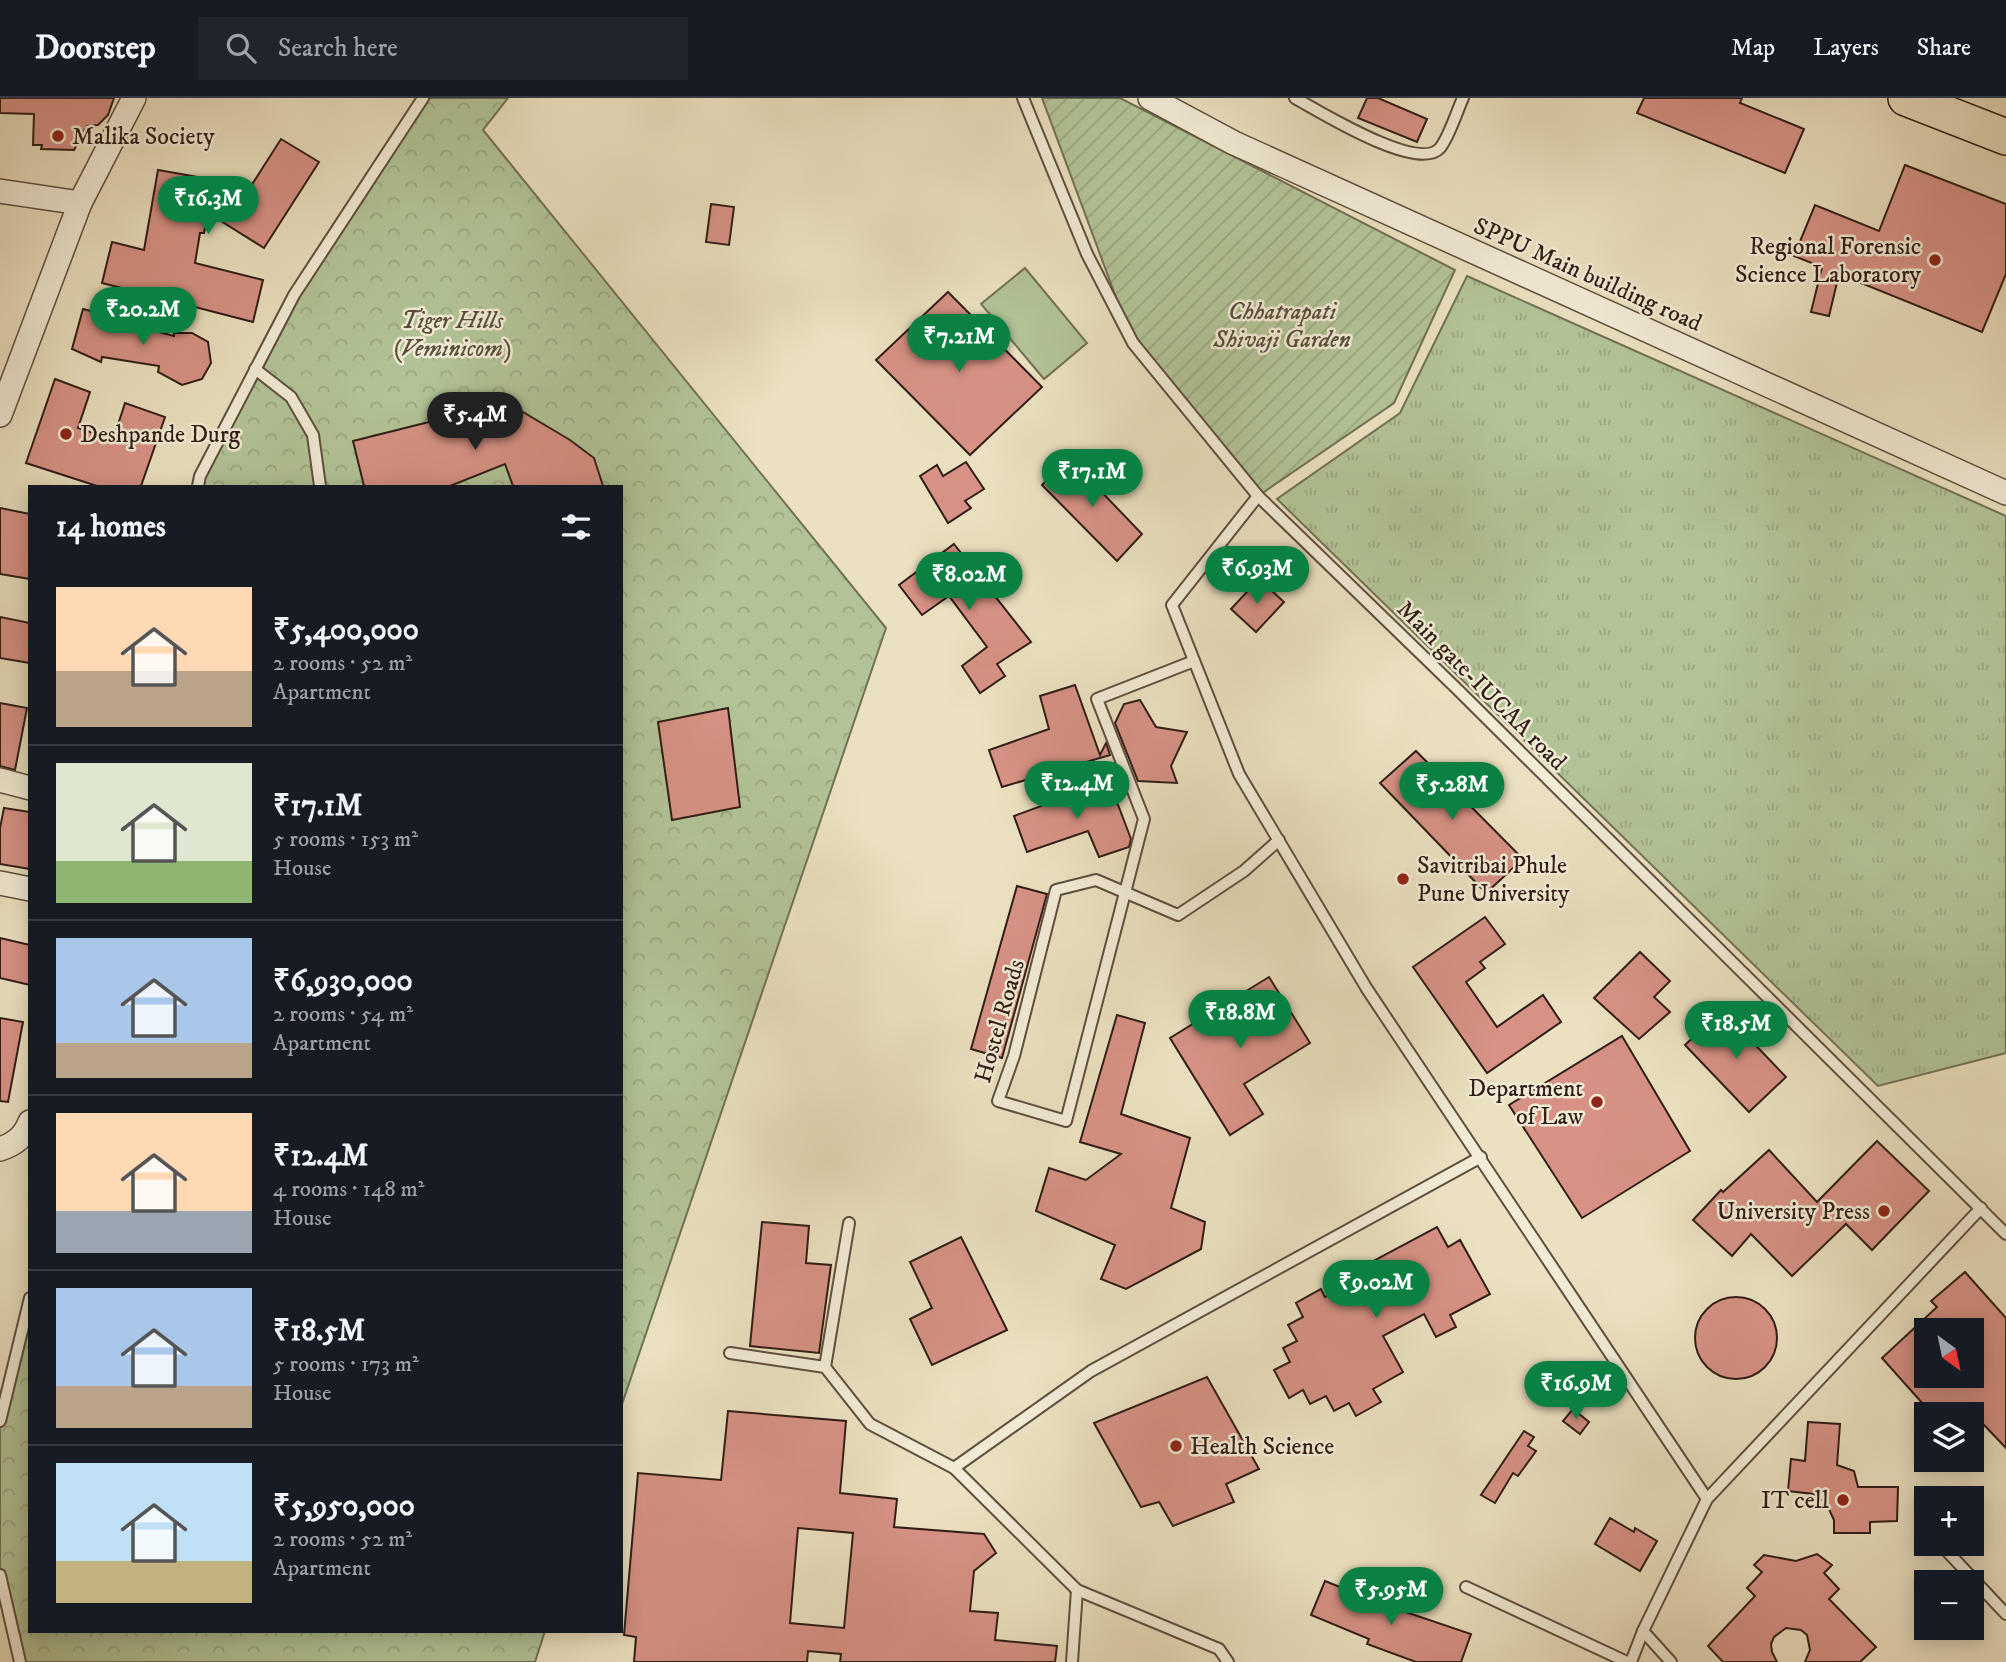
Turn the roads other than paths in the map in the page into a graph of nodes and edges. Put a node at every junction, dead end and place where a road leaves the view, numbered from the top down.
1 (134, 98) edge
2 (423, 98) edge
3 (1023, 98) edge
4 (1150, 98) edge
5 (1295, 98) edge
6 (1463, 98) edge
7 (1906, 98) edge
8 (2006, 137) edge
9 (0, 191) edge
10 (80, 203) junction
11 (256, 369) junction
12 (0, 415) edge
13 (198, 485) edge
14 (320, 485) edge
15 (2006, 493) edge
16 (1258, 496) junction
17 (1194, 661) junction
18 (0, 780) edge
19 (28, 787) edge
20 (1279, 840) junction
21 (0, 883) edge
22 (28, 888) edge
23 (1126, 892) junction
24 (28, 1128) edge
25 (0, 1149) edge
26 (1481, 1157) junction
27 (1981, 1208) junction
28 (849, 1223) dead end
29 (2006, 1234) edge
30 (28, 1306) edge
31 (730, 1353) dead end
32 (825, 1367) junction
33 (0, 1421) edge
34 (954, 1468) junction
35 (1707, 1499) junction
36 (1952, 1556) edge
37 (0, 1575) edge
38 (1466, 1587) dead end
39 (1077, 1590) junction
40 (2006, 1614) edge
41 (1643, 1631) junction
42 (20, 1662) edge
43 (1072, 1662) edge
44 (1228, 1662) edge
45 (1629, 1662) edge
46 (1671, 1662) edge

1 - 10 street
2 - 11 lane
3 - 16 lane, Main gate-IUCAA road
4 - 15 street, SPPU Main building road
5 - 6 lane
7 - 8 main road
9 - 10 street
10 - 12 street
11 - 13 lane
11 - 14 lane
16 - 17 lane
16 - 27 lane, Main gate-IUCAA road
17 - 20 lane
17 - 23 lane, Hostel Roads
18 - 19 street
20 - 23 lane
20 - 26 lane
21 - 22 street
23 - 23 lane, Hostel Roads
24 - 25 street
26 - 34 lane
26 - 35 lane
27 - 29 lane, Main gate-IUCAA road
27 - 35 lane
28 - 32 lane
30 - 33 lane
31 - 32 lane
32 - 34 lane
34 - 39 lane
35 - 41 lane
36 - 40 lane
37 - 42 lane
38 - 45 lane
39 - 43 lane
39 - 44 lane
41 - 45 lane
41 - 46 lane

